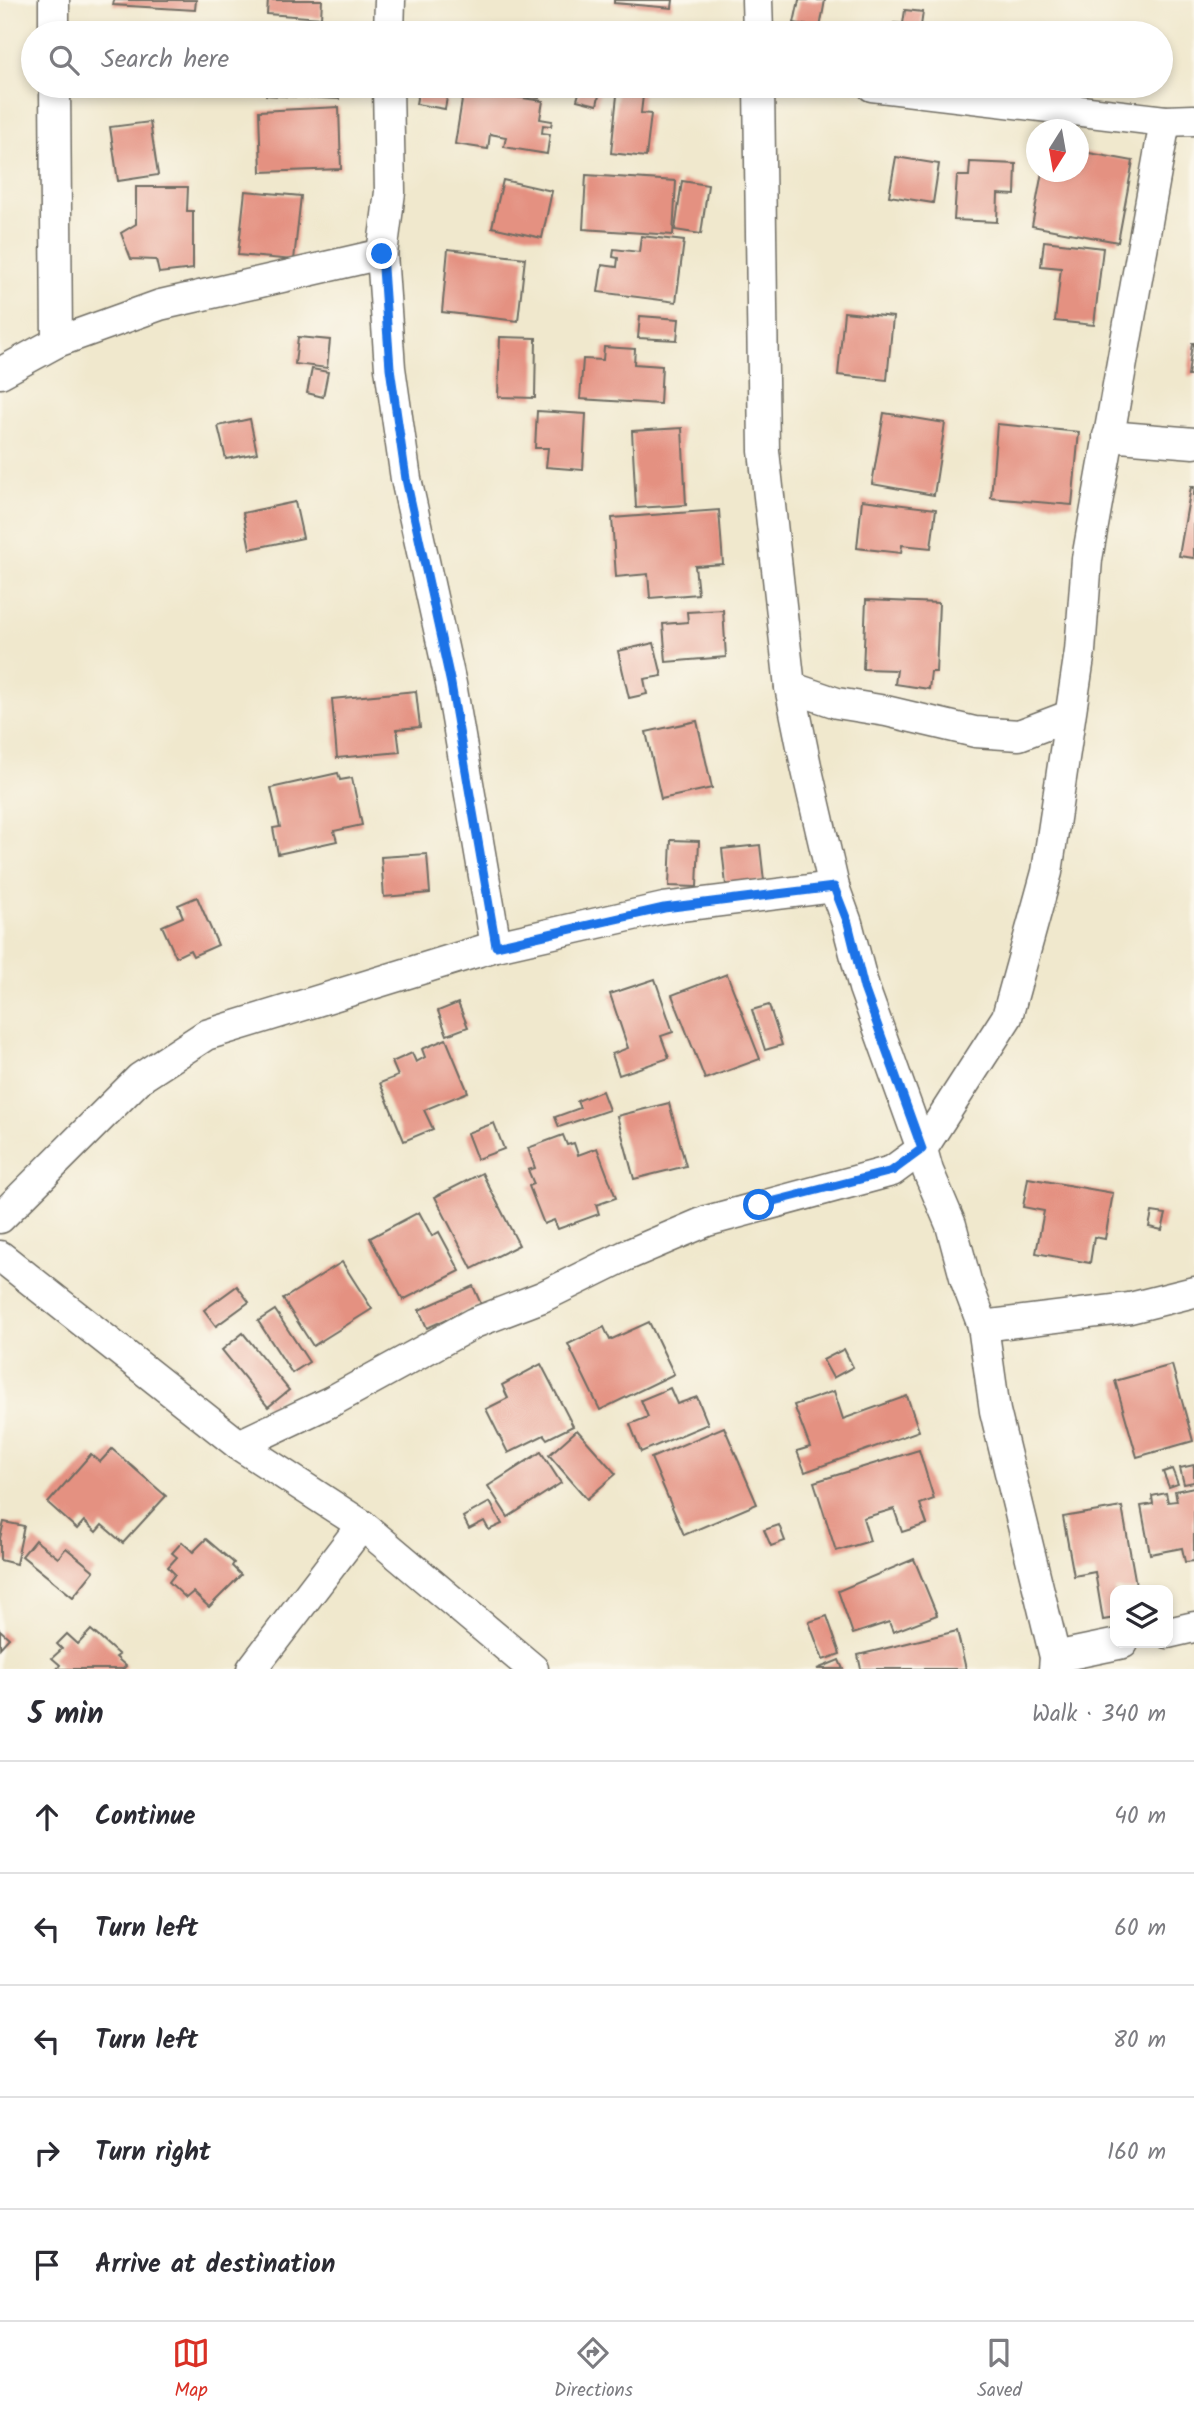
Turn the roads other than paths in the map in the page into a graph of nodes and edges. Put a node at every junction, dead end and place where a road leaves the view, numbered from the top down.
1 (54, 0) edge
2 (390, 0) edge
3 (757, 0) edge
4 (54, 21) edge
5 (389, 21) edge
6 (758, 21) edge
7 (55, 98) edge
8 (388, 98) edge
9 (759, 98) edge
10 (972, 98) edge
11 (1194, 120) edge
12 (1165, 121) junction
13 (382, 254) junction
14 (57, 342) junction
15 (0, 373) edge
16 (1108, 436) junction
17 (1194, 443) edge
18 (790, 687) junction
19 (1069, 716) junction
20 (834, 887) junction
21 (496, 946) junction
22 (922, 1149) junction
23 (0, 1218) edge
24 (0, 1256) edge
25 (1194, 1292) edge
26 (983, 1326) junction
27 (239, 1445) junction
28 (362, 1525) junction
29 (1194, 1628) edge
30 (1173, 1632) edge
31 (1110, 1647) edge
32 (1054, 1663) edge
33 (252, 1669) edge
34 (533, 1669) edge

1 - 4 street
2 - 5 street
3 - 6 street
7 - 14 street
8 - 13 street
9 - 18 street
10 - 12 street
11 - 12 street
12 - 16 street
13 - 14 street
13 - 21 street
14 - 15 street
16 - 17 street
16 - 19 street
18 - 19 street
18 - 20 street
19 - 22 street
20 - 21 street
20 - 22 street
21 - 23 street
22 - 26 street
22 - 27 street
24 - 27 street
25 - 26 street
26 - 32 street
27 - 28 street
28 - 33 street
28 - 34 street
29 - 30 street
31 - 32 street

